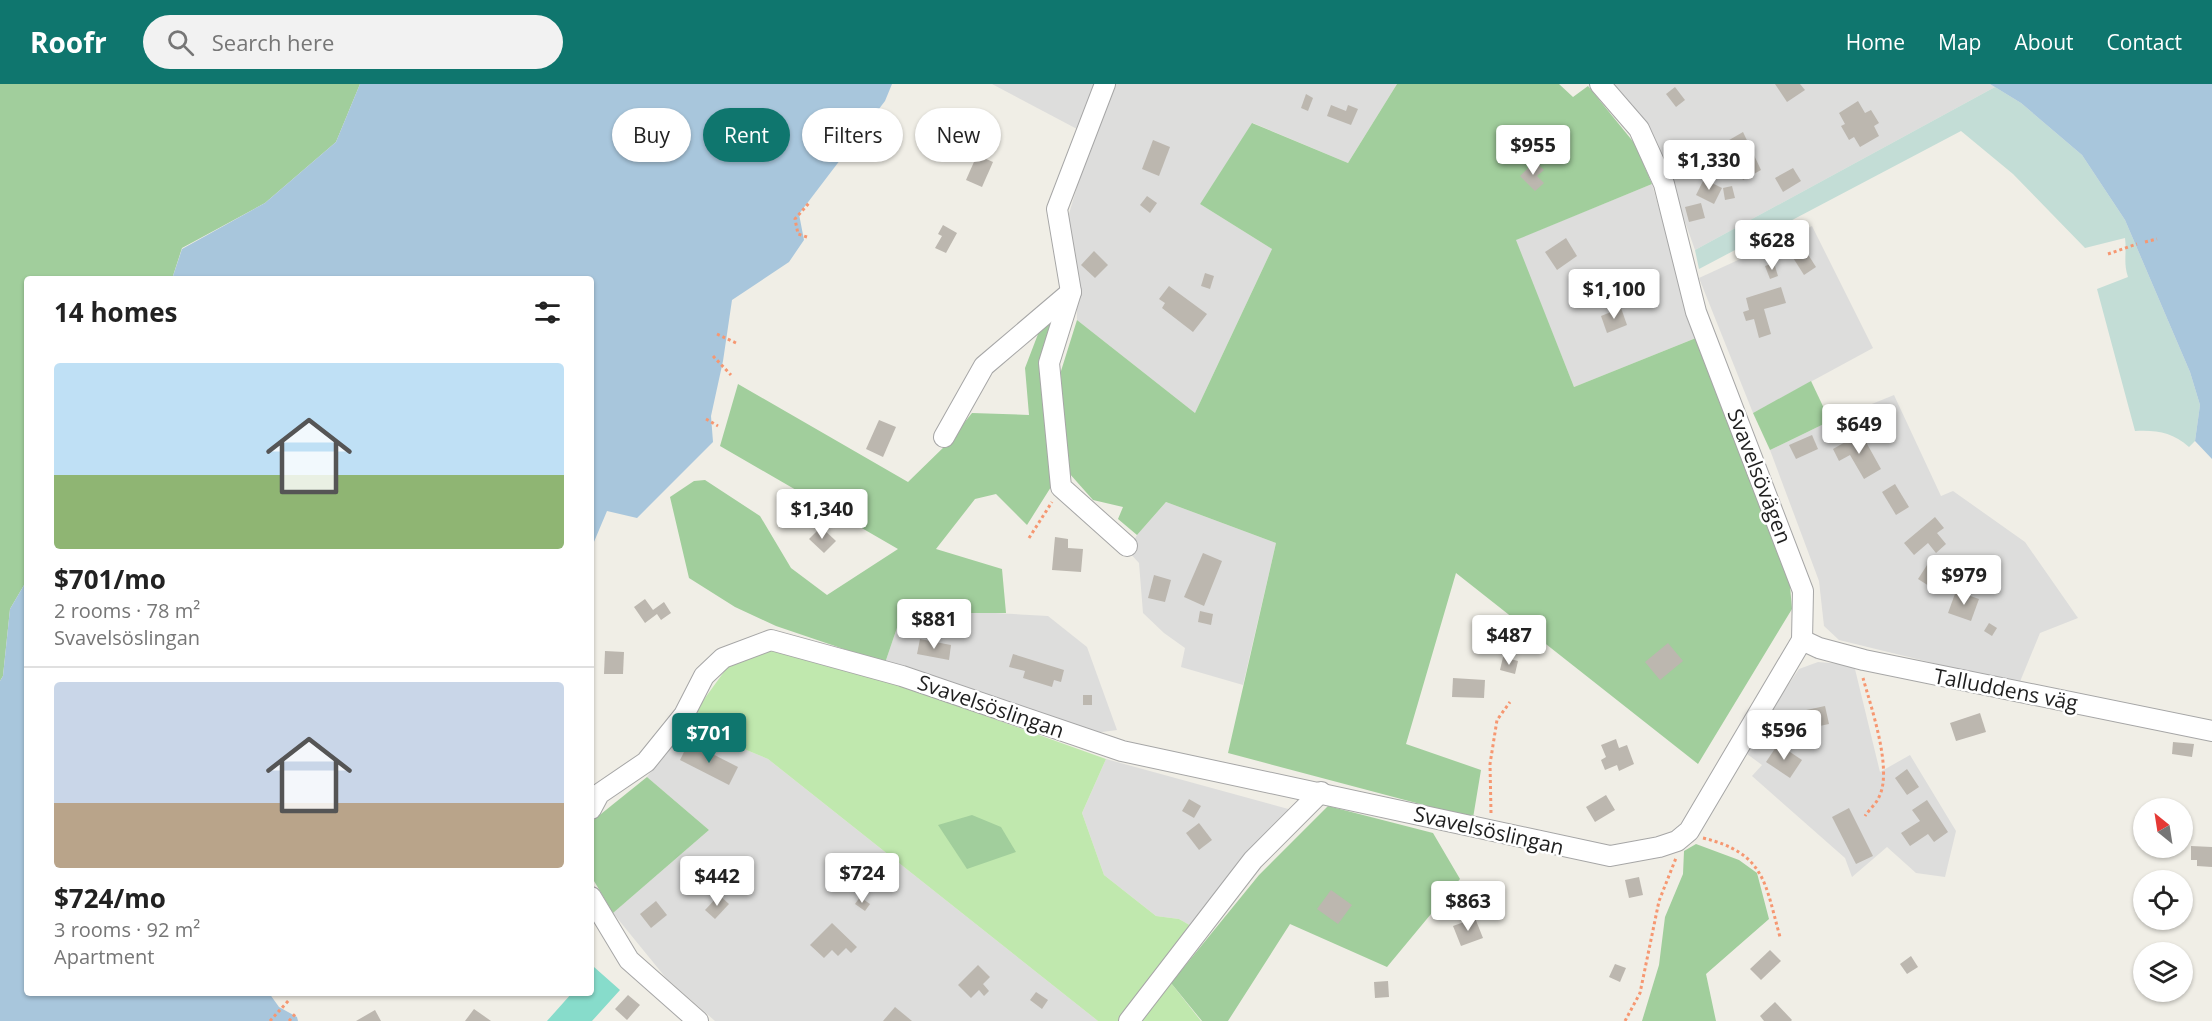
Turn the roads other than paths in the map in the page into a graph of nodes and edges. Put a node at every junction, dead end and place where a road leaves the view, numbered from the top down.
1 (1105, 84) edge
2 (1600, 84) edge
3 (1071, 292) junction
4 (944, 437) dead end
5 (1127, 546) dead end
6 (1802, 640) junction
7 (2212, 731) edge
8 (1321, 792) junction
9 (594, 803) edge
10 (1675, 840) joint
11 (594, 902) edge
12 (698, 1021) edge
13 (1129, 1021) edge

1 - 3 street
2 - 6 street, Svavelsövägen
3 - 4 street
3 - 5 street
6 - 7 street, Talluddens väg
6 - 10 street, Svavelsövägen
8 - 9 street, Svavelsöslingan
8 - 10 street, Svavelsöslingan
8 - 13 street
11 - 12 street

